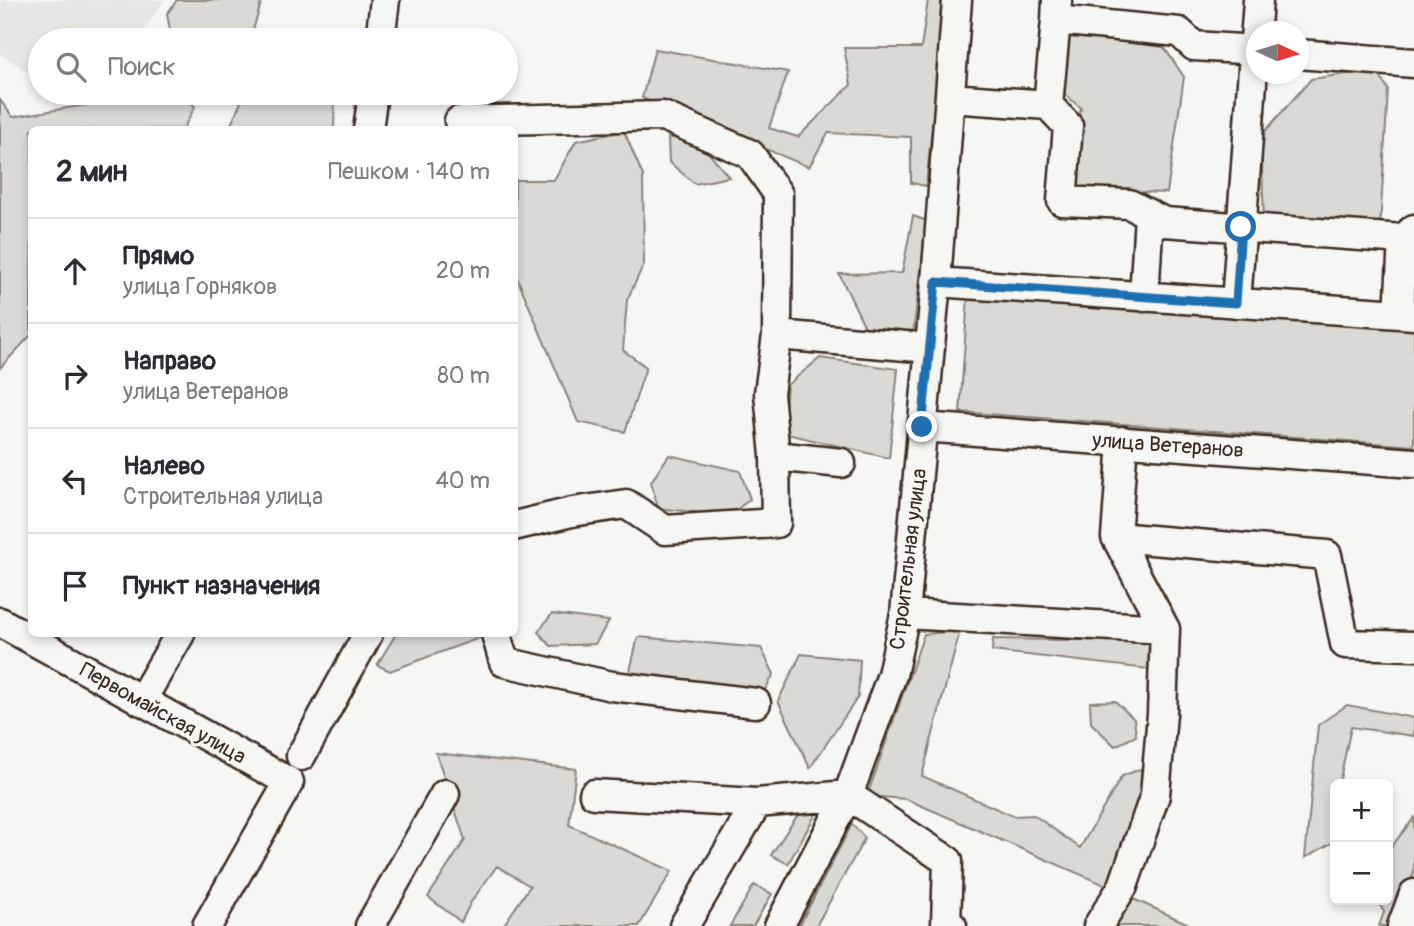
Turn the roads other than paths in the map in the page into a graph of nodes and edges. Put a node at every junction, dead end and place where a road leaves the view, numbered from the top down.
1 (385, 0) edge
2 (957, 0) edge
3 (1258, 0) edge
4 (1056, 10) edge
5 (1257, 21) edge
6 (382, 28) edge
7 (1246, 49) edge
8 (1309, 55) edge
9 (1414, 63) edge
10 (1252, 84) edge
11 (950, 98) junction
12 (371, 105) edge
13 (1048, 105) junction
14 (459, 121) dead end
15 (369, 126) edge
16 (1149, 215) junction
17 (1241, 227) junction
18 (1408, 234) edge
19 (936, 282) junction
20 (1144, 296) junction
21 (1236, 303) junction
22 (1406, 314) edge
23 (777, 335) junction
24 (929, 348) junction
25 (922, 427) junction
26 (1123, 441) junction
27 (775, 456) junction
28 (841, 463) dead end
29 (1414, 463) edge
30 (518, 525) edge
31 (1116, 537) junction
32 (905, 614) junction
33 (0, 622) edge
34 (1165, 629) junction
35 (178, 637) edge
36 (367, 637) edge
37 (497, 637) edge
38 (1414, 646) edge
39 (141, 701) junction
40 (756, 703) dead end
41 (301, 755) dead end
42 (445, 793) dead end
43 (594, 794) dead end
44 (848, 795) junction
45 (757, 803) junction
46 (1414, 894) edge
47 (207, 926) edge
48 (370, 926) edge
49 (684, 926) edge
50 (779, 926) edge
51 (952, 926) edge
52 (1097, 926) edge
53 (1402, 926) edge

1 - 6 street
2 - 11 street, Строительная улица
3 - 5 street
4 - 7 street
4 - 13 street
8 - 9 street
10 - 17 street
11 - 13 street
11 - 19 street, Строительная улица
12 - 15 street
13 - 16 street
14 - 23 street
16 - 17 street
16 - 20 street
17 - 18 street
17 - 21 street
18 - 22 street
19 - 20 street
19 - 24 street, Строительная улица
20 - 21 street
21 - 22 street
23 - 24 street
23 - 27 street
24 - 25 street, Строительная улица
25 - 26 street, улица Ветеранов
25 - 32 street, Строительная улица
26 - 29 street, улица Ветеранов
26 - 31 street
27 - 28 street
27 - 30 street
31 - 34 street
31 - 38 street
32 - 34 street
32 - 44 street, Строительная улица
33 - 39 street, Первомайская улица
34 - 52 street
35 - 39 street
36 - 41 street
37 - 40 street
39 - 47 street, Первомайская улица
42 - 48 street
43 - 45 street
44 - 45 street
44 - 50 street, Строительная улица
44 - 51 street
45 - 49 street
46 - 53 street

